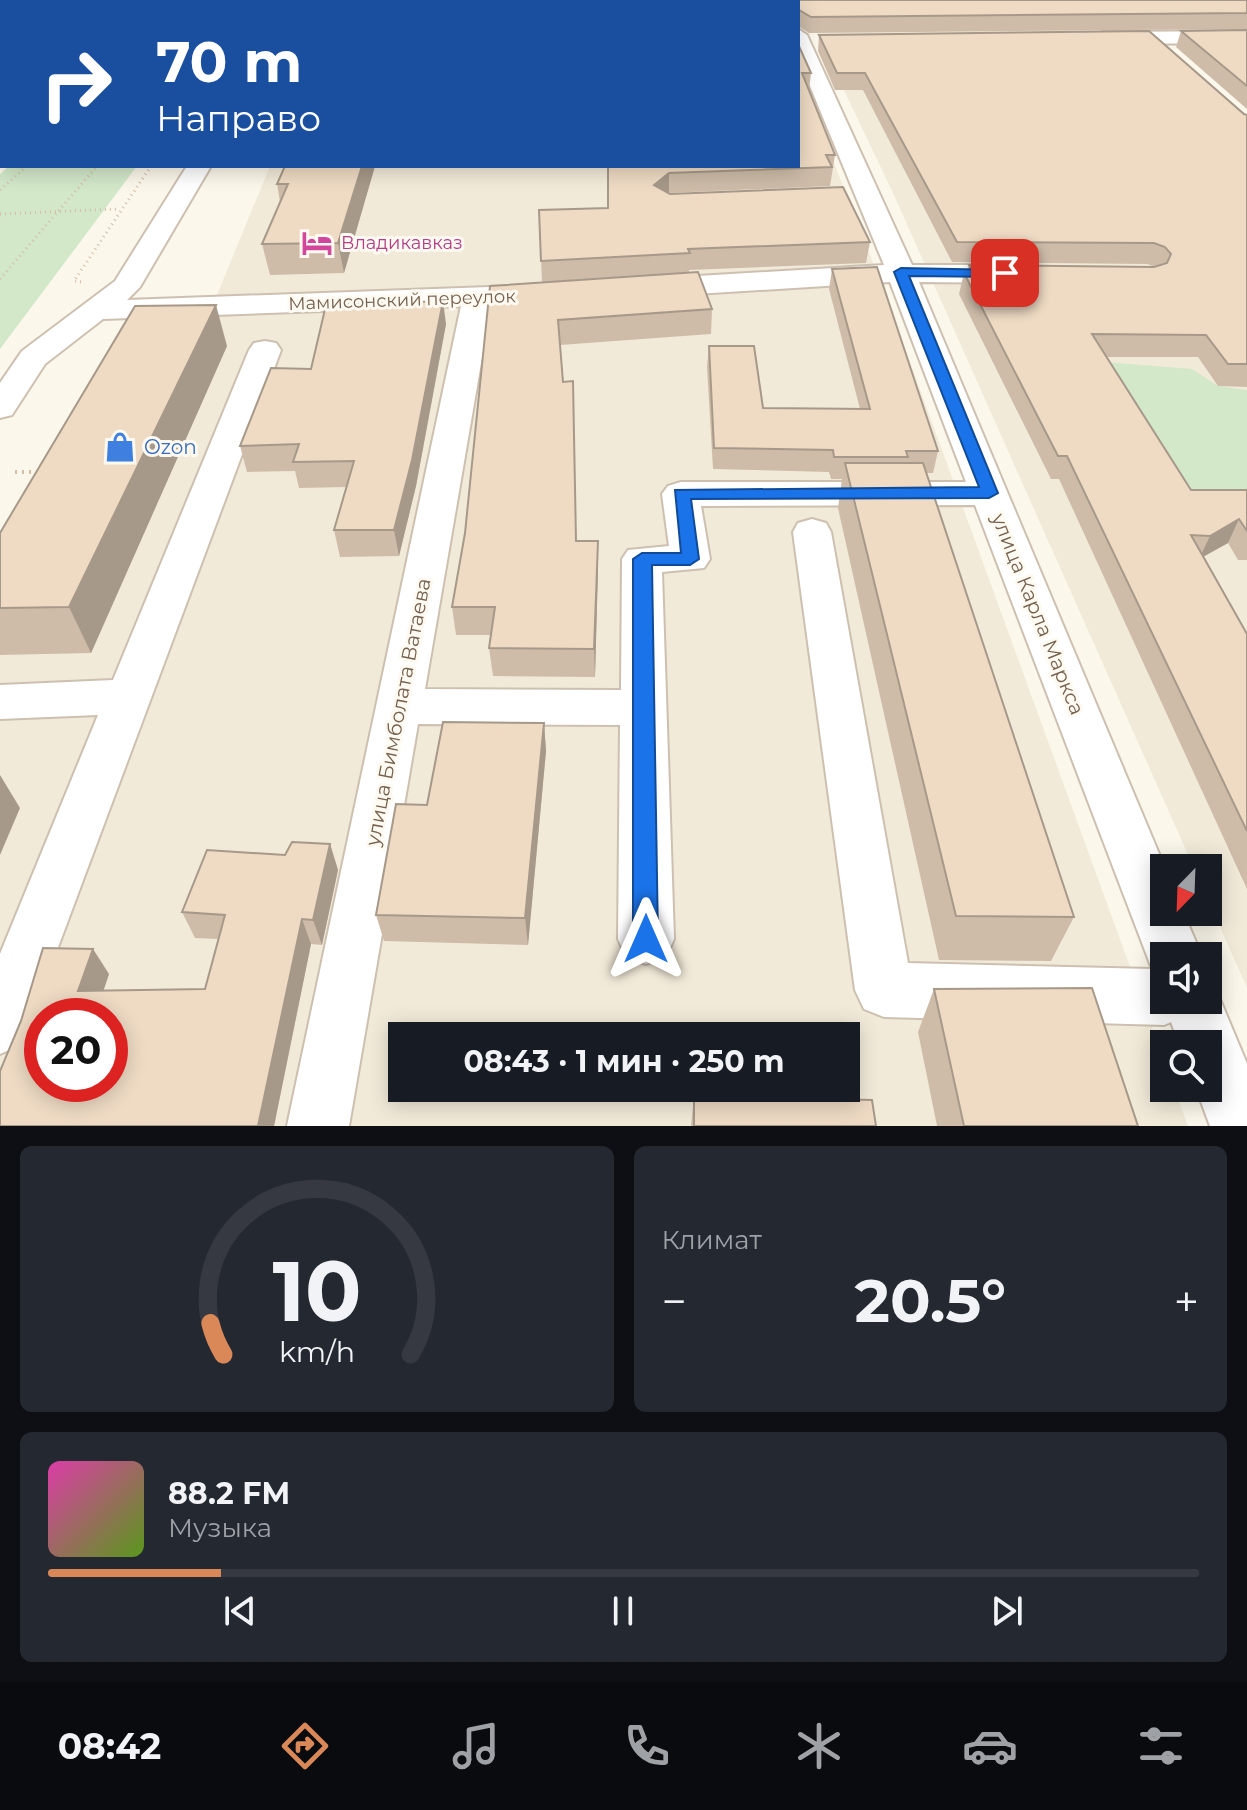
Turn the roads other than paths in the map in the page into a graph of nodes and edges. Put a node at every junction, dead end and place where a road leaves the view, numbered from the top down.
1 (1247, 37) edge
2 (1150, 38) junction
3 (1087, 39) edge
4 (804, 40) edge
5 (1169, 55) edge
6 (198, 168) edge
7 (901, 272) junction
8 (1041, 274) edge
9 (619, 289) edge
10 (572, 292) edge
11 (477, 298) junction
12 (96, 310) junction
13 (265, 350) dead end
14 (0, 408) edge
15 (989, 493) junction
16 (812, 532) dead end
17 (128, 697) junction
18 (0, 702) edge
19 (399, 706) junction
20 (646, 708) junction
21 (646, 939) dead end
22 (1168, 942) edge
23 (1150, 997) edge
24 (1197, 1014) edge
25 (0, 1025) edge
26 (318, 1126) edge
27 (1241, 1126) edge

1 - 2 street
2 - 3 street
2 - 5 street
4 - 7 street, улица Карла Маркса
6 - 12 street
7 - 8 street
7 - 9 street
7 - 15 street, улица Карла Маркса
10 - 11 street, Мамисонский переулок
11 - 12 street, Мамисонский переулок
11 - 19 street, улица Бимболата Ватаева
12 - 14 street
13 - 17 street
15 - 20 street
15 - 22 street, улица Карла Маркса
16 - 23 street
17 - 18 street
17 - 25 street
19 - 20 street
19 - 26 street, улица Бимболата Ватаева
20 - 21 street
24 - 27 street

